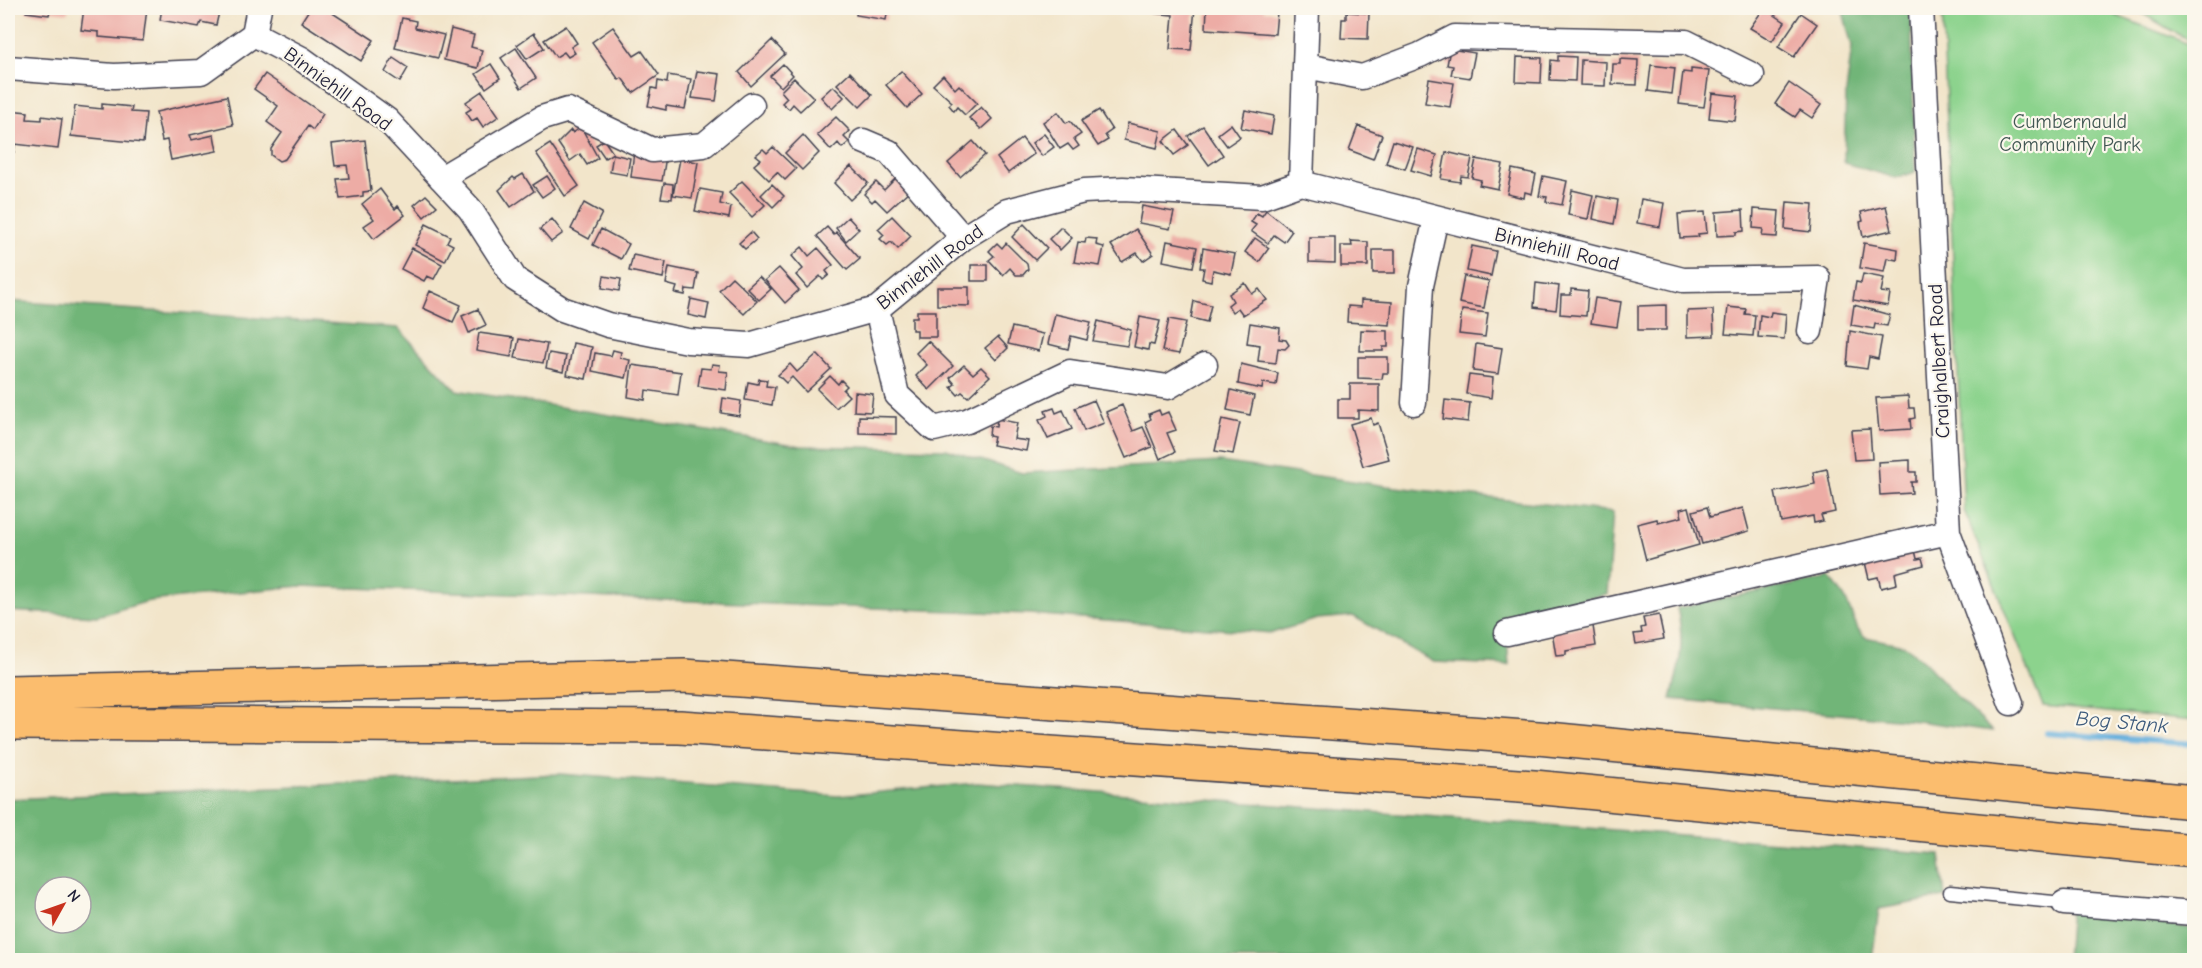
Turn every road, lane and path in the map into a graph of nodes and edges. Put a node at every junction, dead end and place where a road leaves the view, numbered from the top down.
1 (259, 8) edge
2 (1307, 8) edge
3 (1921, 8) edge
4 (254, 34) junction
5 (1306, 66) junction
6 (8, 68) edge
7 (1752, 75) dead end
8 (752, 105) dead end
9 (863, 141) dead end
10 (441, 178) junction
11 (1301, 183) junction
12 (1436, 218) junction
13 (963, 238) junction
14 (877, 309) junction
15 (1810, 331) dead end
16 (1205, 365) dead end
17 (1414, 403) dead end
18 (1948, 532) junction
19 (1507, 633) dead end
20 (8, 692) edge
21 (2011, 704) dead end
22 (8, 723) edge
23 (2194, 802) edge
24 (2194, 851) edge
25 (1950, 892) dead end
26 (2064, 903) joint
27 (2194, 913) edge

1 - 4 street
2 - 5 street
3 - 18 street, Craighalbert Road
4 - 6 street
4 - 10 street, Binniehill Road
5 - 7 street
5 - 11 street
8 - 10 street
9 - 13 street
10 - 14 street, Binniehill Road
11 - 12 street, Binniehill Road
11 - 13 street, Binniehill Road
12 - 15 street, Binniehill Road
12 - 17 street
13 - 14 street, Binniehill Road
14 - 16 street
18 - 19 street
18 - 21 street, Craighalbert Road
20 - 23 highway
22 - 24 highway
25 - 26 lane
26 - 27 street

